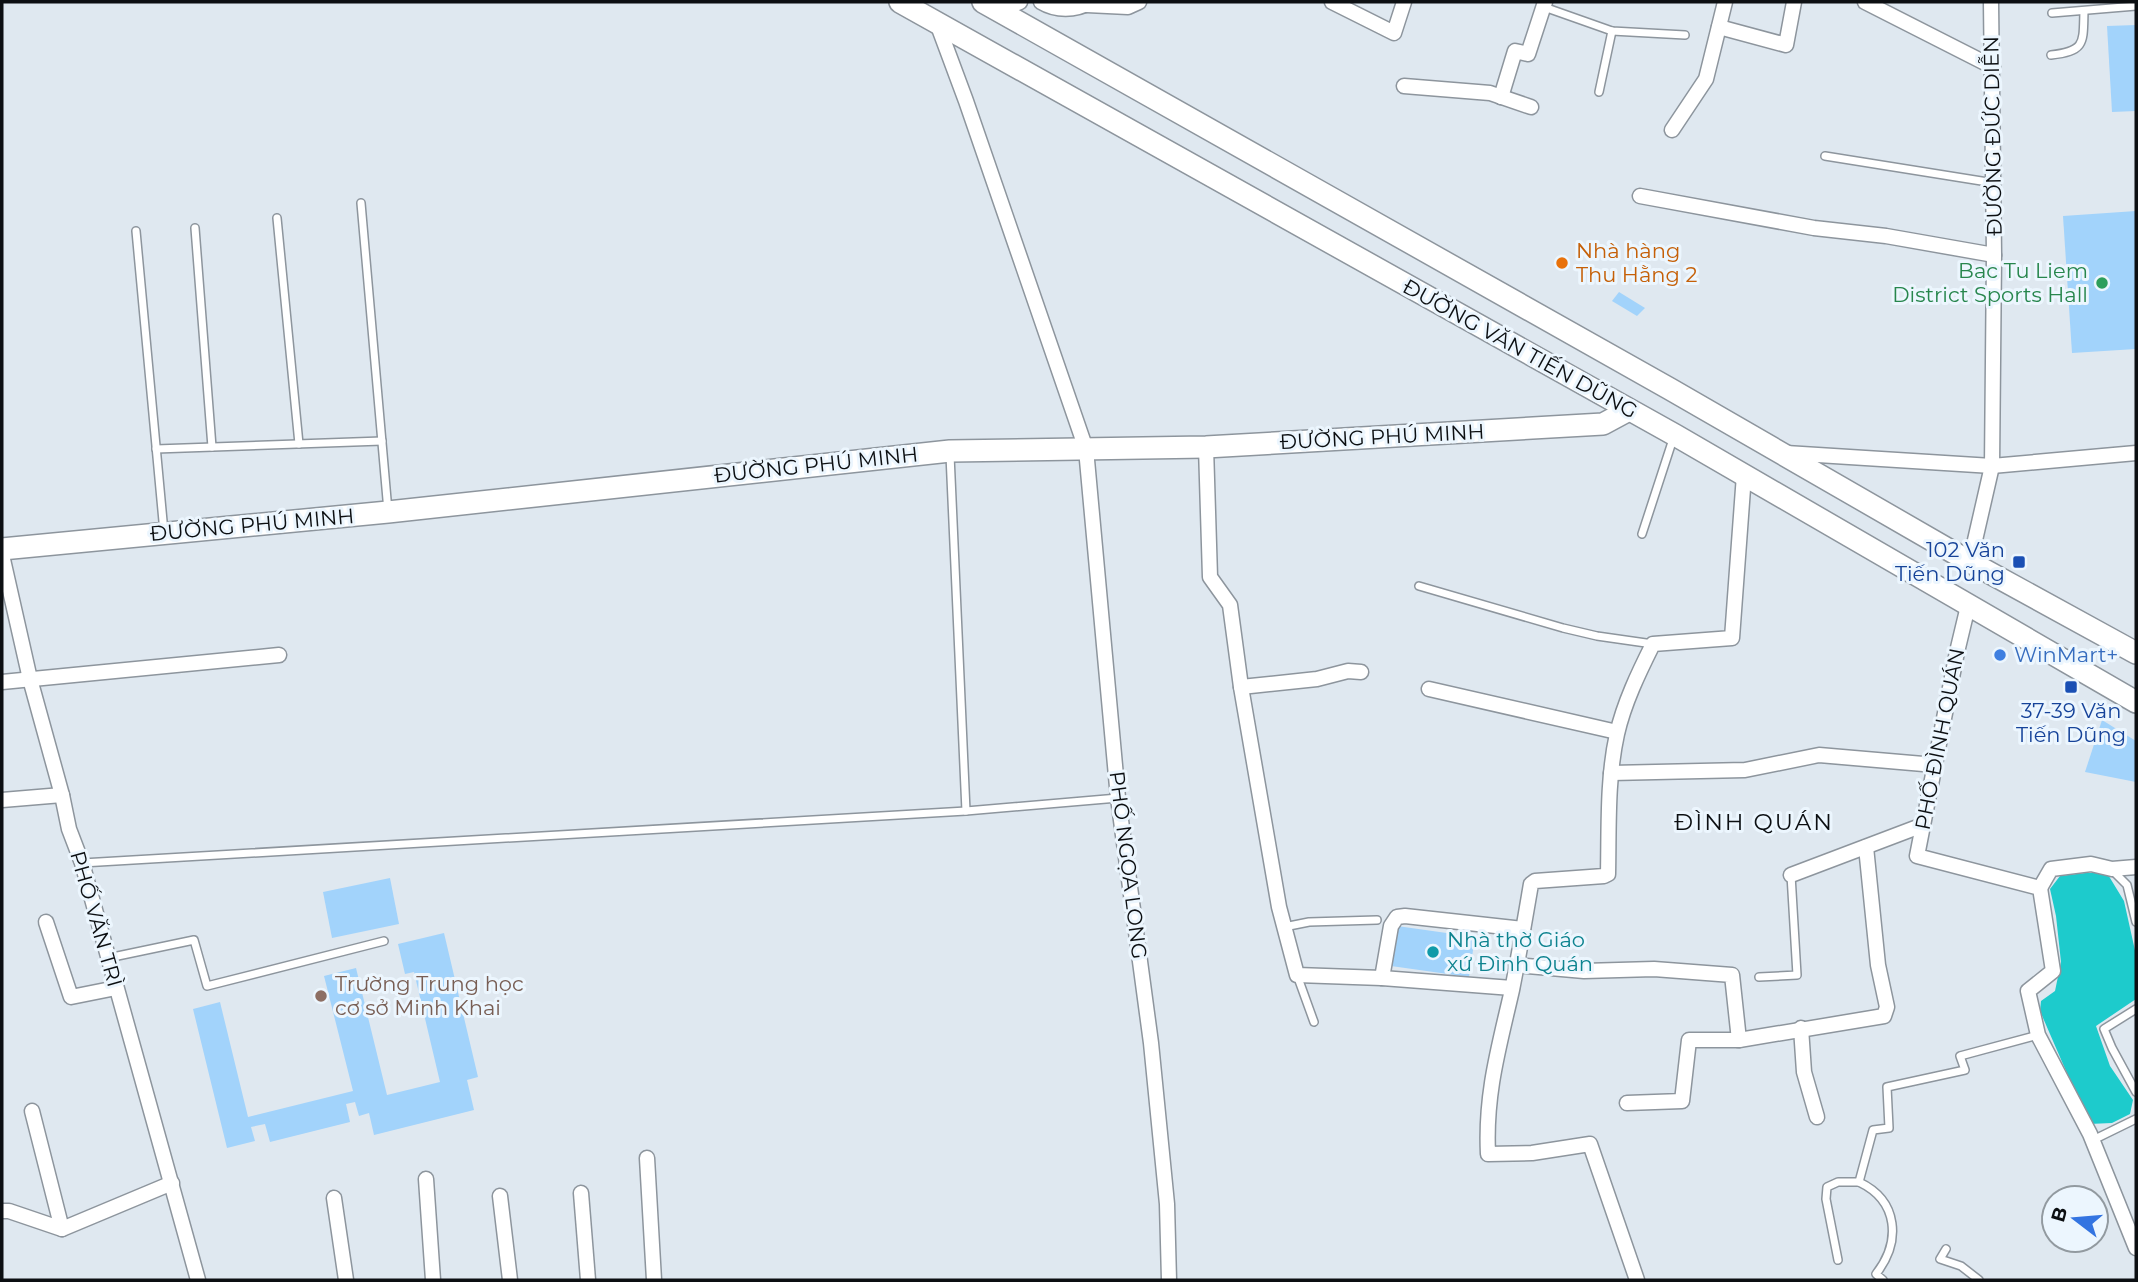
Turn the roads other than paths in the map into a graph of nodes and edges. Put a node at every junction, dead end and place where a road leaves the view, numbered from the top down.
1 (900, 2) edge
2 (1020, 2) edge
3 (1041, 2) edge
4 (1139, 2) edge
5 (1332, 2) edge
6 (1404, 2) edge
7 (1725, 2) edge
8 (1794, 2) edge
9 (1865, 2) edge
10 (1991, 2) edge
11 (1089, 3) edge
12 (1544, 4) edge
13 (991, 6) edge
14 (2136, 6) edge
15 (2084, 11) junction
16 (2052, 13) dead end
17 (937, 23) junction
18 (1719, 27) junction
19 (1612, 31) junction
20 (1685, 35) dead end
21 (2051, 55) dead end
22 (1993, 67) junction
23 (1404, 86) dead end
24 (1599, 92) dead end
25 (1501, 97) junction
26 (1531, 107) dead end
27 (1672, 130) dead end
28 (1825, 156) dead end
29 (1994, 183) junction
30 (1640, 196) dead end
31 (361, 203) dead end
32 (277, 218) dead end
33 (195, 228) dead end
34 (136, 232) dead end
35 (1994, 255) junction
36 (1629, 410) junction
37 (1675, 435) junction
38 (382, 441) junction
39 (299, 444) junction
40 (212, 446) junction
41 (1206, 447) junction
42 (156, 449) junction
43 (1086, 449) junction
44 (950, 451) junction
45 (1781, 453) junction
46 (2136, 453) edge
47 (1992, 466) junction
48 (1744, 475) junction
49 (388, 512) junction
50 (164, 533) junction
51 (1642, 534) dead end
52 (2, 549) edge
53 (2, 555) edge
54 (1970, 562) junction
55 (1419, 586) dead end
56 (1968, 606) junction
57 (1653, 644) junction
58 (2136, 653) edge
59 (279, 654) dead end
60 (1361, 672) dead end
61 (30, 679) junction
62 (2, 682) edge
63 (1241, 687) junction
64 (1429, 689) dead end
65 (2136, 702) edge
66 (1617, 732) junction
67 (1935, 765) junction
68 (1611, 773) junction
69 (62, 794) junction
70 (1118, 798) junction
71 (2, 800) edge
72 (966, 811) junction
73 (1923, 825) junction
74 (1866, 847) junction
75 (82, 863) junction
76 (2136, 867) edge
77 (2112, 869) junction
78 (1790, 875) joint
79 (2040, 888) junction
80 (1377, 920) dead end
81 (46, 922) dead end
82 (2136, 922) edge
83 (1283, 928) junction
84 (1523, 929) junction
85 (384, 941) dead end
86 (107, 958) junction
87 (1516, 965) junction
88 (1297, 975) junction
89 (1759, 976) dead end
90 (1382, 978) junction
91 (116, 988) junction
92 (1512, 988) junction
93 (2136, 1009) edge
94 (1314, 1022) dead end
95 (1801, 1028) junction
96 (2038, 1035) junction
97 (1739, 1040) junction
98 (2136, 1092) edge
99 (1627, 1103) dead end
100 (32, 1111) dead end
101 (1817, 1117) dead end
102 (2136, 1119) edge
103 (2093, 1140) junction
104 (647, 1158) dead end
105 (426, 1179) dead end
106 (1859, 1182) junction
107 (172, 1184) junction
108 (581, 1193) dead end
109 (500, 1196) dead end
110 (334, 1198) dead end
111 (2, 1211) edge
112 (62, 1229) junction
113 (2136, 1248) edge
114 (1947, 1249) dead end
115 (1838, 1260) dead end
116 (198, 1280) edge
117 (346, 1280) edge
118 (433, 1280) edge
119 (510, 1280) edge
120 (589, 1280) edge
121 (654, 1280) edge
122 (1169, 1280) edge
123 (1637, 1280) edge
124 (1883, 1280) edge
125 (1979, 1280) edge

1 - 17 main road, ĐƯỜNG VĂN TIẾN DŨNG
2 - 13 street
3 - 11 street
4 - 11 street
5 - 6 street
7 - 18 street
8 - 18 street
9 - 22 street
10 - 22 street, ĐƯỜNG ĐỨC DIỄN
12 - 19 lane
12 - 25 street
13 - 45 main road, ĐƯỜNG VĂN TIẾN DŨNG
14 - 15 lane
15 - 16 lane
15 - 21 lane
17 - 36 main road, ĐƯỜNG VĂN TIẾN DŨNG
17 - 43 street, PHỐ NGỌA LONG
18 - 27 street
19 - 20 lane
19 - 24 lane
22 - 29 street, ĐƯỜNG ĐỨC DIỄN
23 - 25 street
25 - 26 street
28 - 29 lane
29 - 35 street, ĐƯỜNG ĐỨC DIỄN
30 - 35 street
31 - 38 lane
32 - 39 lane
33 - 40 lane
34 - 42 lane
35 - 47 street, ĐƯỜNG ĐỨC DIỄN
36 - 37 main road, ĐƯỜNG VĂN TIẾN DŨNG
36 - 41 main road, ĐƯỜNG PHÚ MINH
37 - 48 main road, ĐƯỜNG VĂN TIẾN DŨNG
37 - 51 lane
38 - 39 lane
38 - 49 lane
39 - 40 lane
40 - 42 lane
41 - 43 main road, ĐƯỜNG PHÚ MINH
41 - 63 street
42 - 50 lane
43 - 44 main road, ĐƯỜNG PHÚ MINH
43 - 70 street, PHỐ NGỌA LONG
44 - 49 main road, ĐƯỜNG PHÚ MINH
44 - 72 lane
45 - 47 street
45 - 54 main road, ĐƯỜNG VĂN TIẾN DŨNG
46 - 47 street
47 - 54 street, ĐƯỜNG ĐỨC DIỄN
48 - 56 main road, ĐƯỜNG VĂN TIẾN DŨNG
48 - 57 street
49 - 50 main road, ĐƯỜNG PHÚ MINH
50 - 52 main road, ĐƯỜNG PHÚ MINH
53 - 61 street, PHỐ VĂN TRÌ
54 - 58 main road, ĐƯỜNG VĂN TIẾN DŨNG
55 - 57 lane
56 - 65 main road, ĐƯỜNG VĂN TIẾN DŨNG
56 - 67 street, PHỐ ĐÌNH QUÁN
57 - 66 street
59 - 61 street
60 - 63 street
61 - 62 street
61 - 69 street, PHỐ VĂN TRÌ
63 - 83 street
64 - 66 street
66 - 68 street
67 - 68 street
67 - 73 street, PHỐ ĐÌNH QUÁN
68 - 84 street
69 - 71 street
69 - 75 street, PHỐ VĂN TRÌ
70 - 72 lane
70 - 122 street, PHỐ NGỌA LONG
72 - 75 lane
73 - 74 street
73 - 79 street, PHỐ ĐÌNH QUÁN
74 - 78 street
74 - 95 street
75 - 86 street, PHỐ VĂN TRÌ
76 - 77 street
77 - 79 street
77 - 82 lane
78 - 89 lane
79 - 96 street
80 - 83 lane
81 - 91 street
83 - 88 street
84 - 87 street
84 - 90 street
85 - 86 lane
86 - 91 street, PHỐ VĂN TRÌ
87 - 92 street
87 - 97 street
88 - 90 street
88 - 94 lane
90 - 92 street
91 - 107 street, PHỐ VĂN TRÌ
92 - 123 street
93 - 98 lane
95 - 97 street
95 - 101 street
96 - 103 street
96 - 106 lane
97 - 99 street
100 - 112 street
102 - 103 lane
103 - 113 street
104 - 121 street
105 - 118 street
106 - 115 lane
106 - 124 lane
107 - 112 street
107 - 116 street, PHỐ VĂN TRÌ
108 - 120 street
109 - 119 street
110 - 117 street
111 - 112 street
114 - 125 lane

